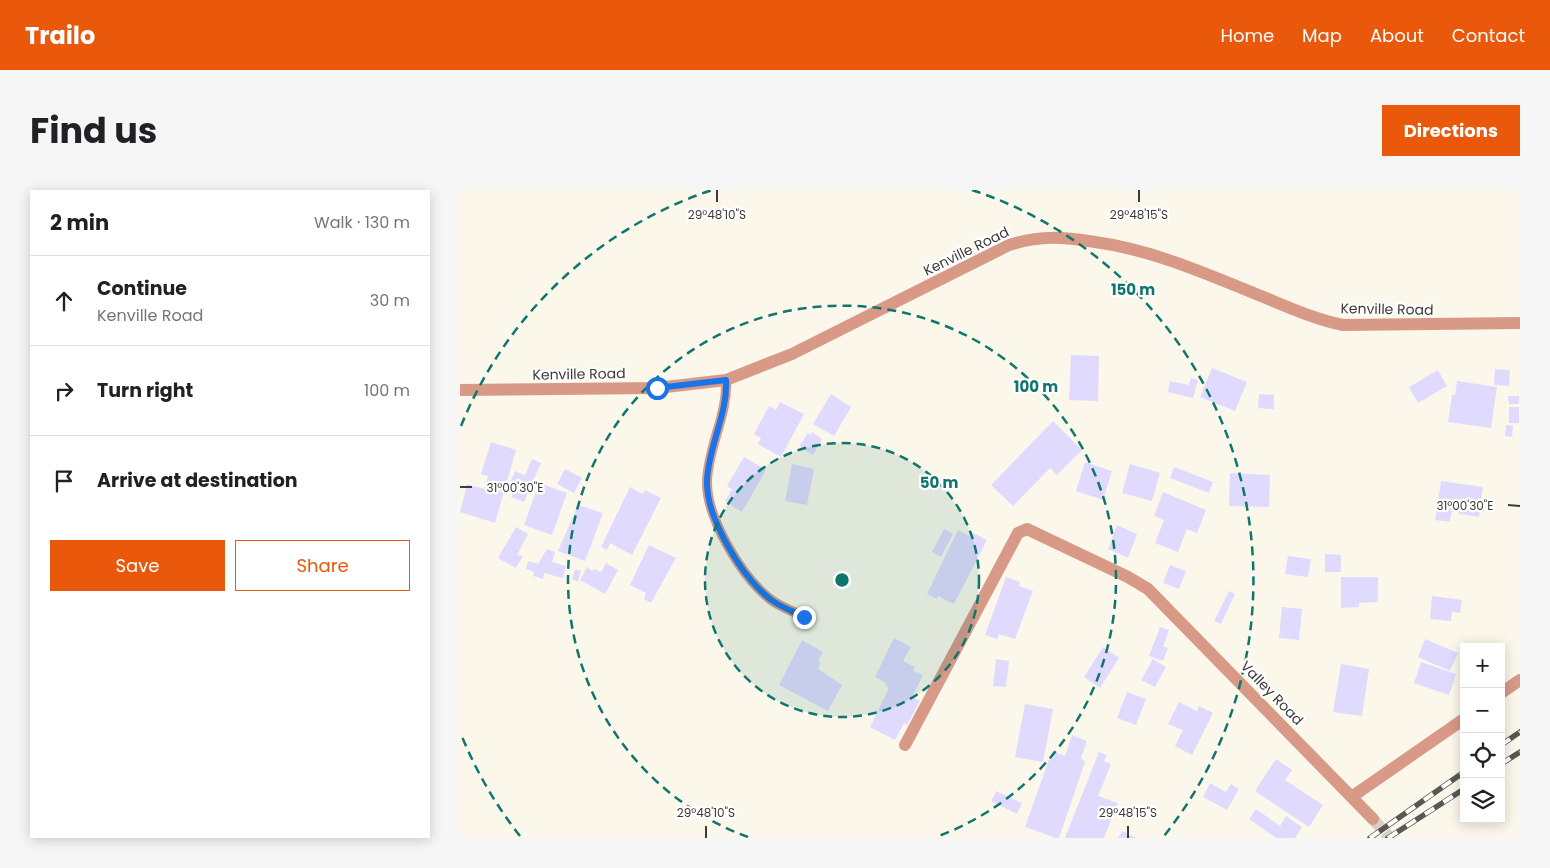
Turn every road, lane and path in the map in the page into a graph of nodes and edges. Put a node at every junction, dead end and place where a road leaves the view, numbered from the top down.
1 (1520, 323) edge
2 (726, 380) junction
3 (460, 390) edge
4 (804, 617) dead end
5 (1520, 680) edge
6 (1505, 690) edge
7 (1460, 722) edge
8 (905, 745) dead end
9 (1352, 796) junction
10 (1373, 819) tunnel mouth

1 - 2 street, Kenville Road
2 - 3 street, Kenville Road
2 - 4 lane
5 - 6 street
7 - 9 street
8 - 9 street, Valley Road
9 - 10 street, Valley Road

